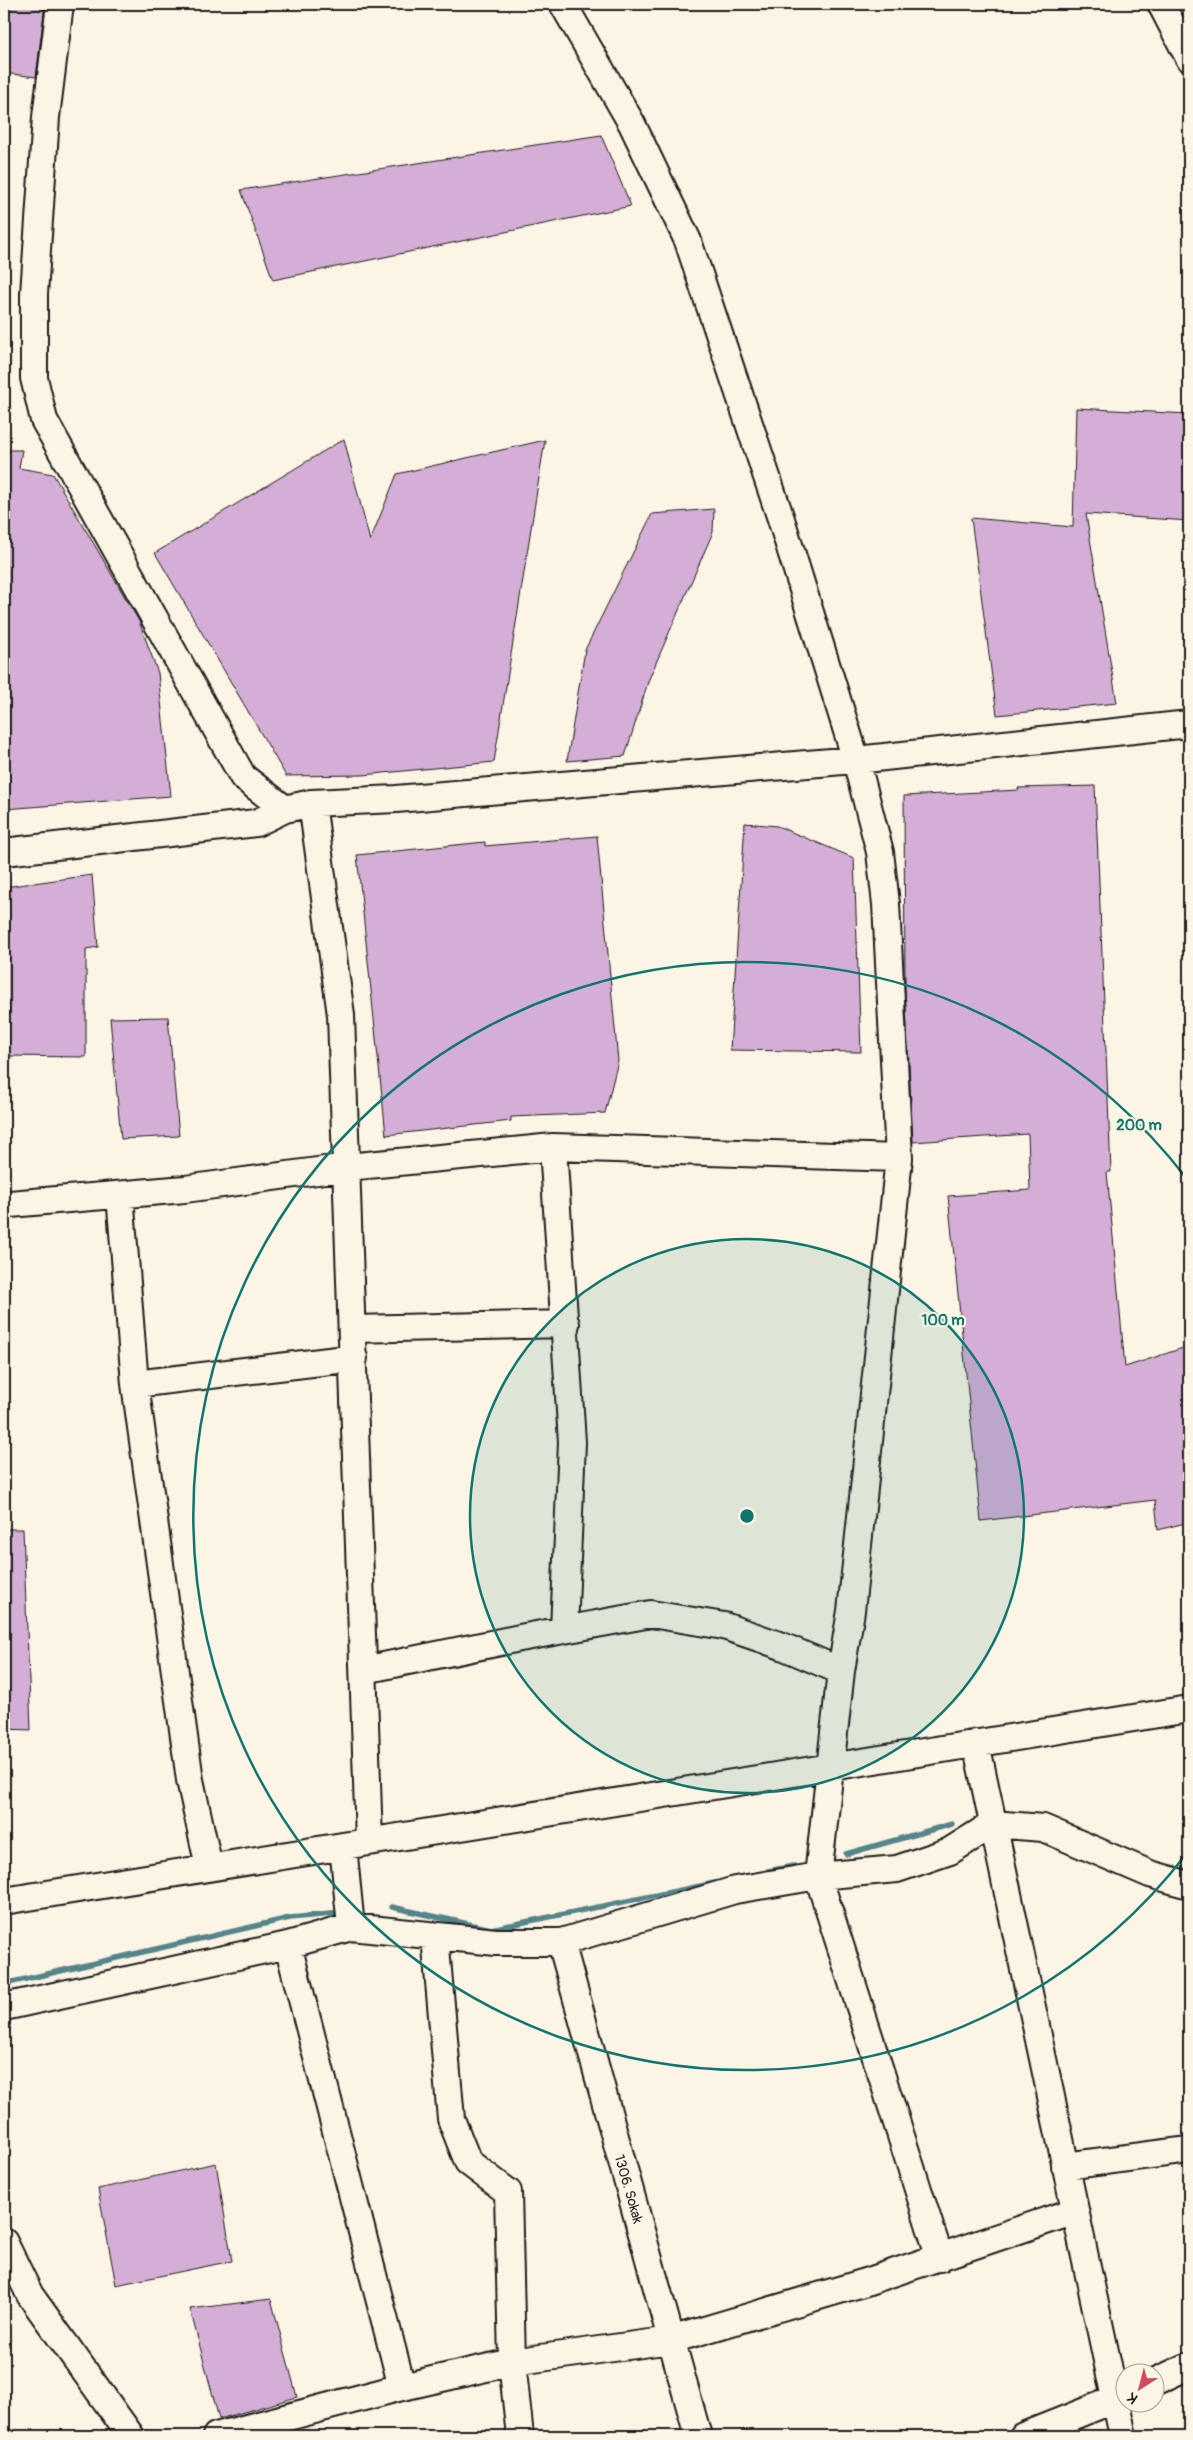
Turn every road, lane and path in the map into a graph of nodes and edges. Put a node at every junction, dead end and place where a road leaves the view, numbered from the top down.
1 (60, 4) edge
2 (563, 4) edge
3 (1161, 4) edge
4 (1189, 58) edge
5 (1189, 724) edge
6 (856, 760) junction
7 (312, 803) junction
8 (285, 809) junction
9 (4, 852) edge
10 (553, 1147) junction
11 (899, 1158) junction
12 (347, 1166) junction
13 (120, 1195) junction
14 (10, 1204) dead end
15 (566, 1324) junction
16 (353, 1329) junction
17 (354, 1358) junction
18 (135, 1384) junction
19 (564, 1630) junction
20 (364, 1670) junction
21 (841, 1671) junction
22 (1189, 1708) edge
23 (976, 1743) junction
24 (829, 1767) junction
25 (993, 1824) junction
26 (370, 1841) junction
27 (343, 1846) junction
28 (209, 1867) junction
29 (818, 1876) junction
30 (1189, 1884) edge
31 (4, 1901) edge
32 (351, 1928) junction
33 (435, 1936) junction
34 (561, 1942) junction
35 (288, 1945) junction
36 (4, 2007) edge
37 (1189, 2150) edge
38 (1066, 2166) junction
39 (1075, 2211) junction
40 (4, 2242) edge
41 (940, 2258) junction
42 (671, 2340) junction
43 (512, 2362) junction
44 (1189, 2366) edge
45 (1166, 2376) edge
46 (1116, 2380) edge
47 (402, 2387) junction
48 (1116, 2399) edge
49 (1121, 2412) edge
50 (131, 2436) edge
51 (216, 2436) edge
52 (520, 2436) edge
53 (698, 2436) edge
54 (1023, 2436) edge
55 (1123, 2436) edge

1 - 8 street
2 - 6 street
3 - 4 street
5 - 6 street
6 - 7 street
6 - 11 street
7 - 8 street
7 - 12 street
8 - 9 street
10 - 11 street
10 - 12 street
10 - 15 street
11 - 21 street
12 - 13 street
12 - 16 street
13 - 14 street
13 - 18 street
15 - 16 street
15 - 19 street
16 - 17 street
17 - 18 street
17 - 20 street
18 - 28 street
19 - 20 street
19 - 21 street
20 - 26 street
21 - 24 street
22 - 23 street
23 - 24 street
23 - 25 street
24 - 26 street
24 - 29 street
25 - 29 street
25 - 30 street
25 - 38 street
26 - 27 street
27 - 28 street
27 - 32 street
28 - 31 street
29 - 34 street
29 - 41 street
32 - 33 street
32 - 35 street
33 - 34 street
33 - 43 street
34 - 42 street, 1306. Sokak
35 - 36 street
35 - 47 street
37 - 38 street
38 - 39 street
39 - 41 street
39 - 46 street
40 - 50 street
41 - 42 street
42 - 43 street
42 - 53 street, 1306. Sokak
43 - 47 street
43 - 52 street
44 - 45 street
47 - 51 street
48 - 54 street
49 - 55 street

